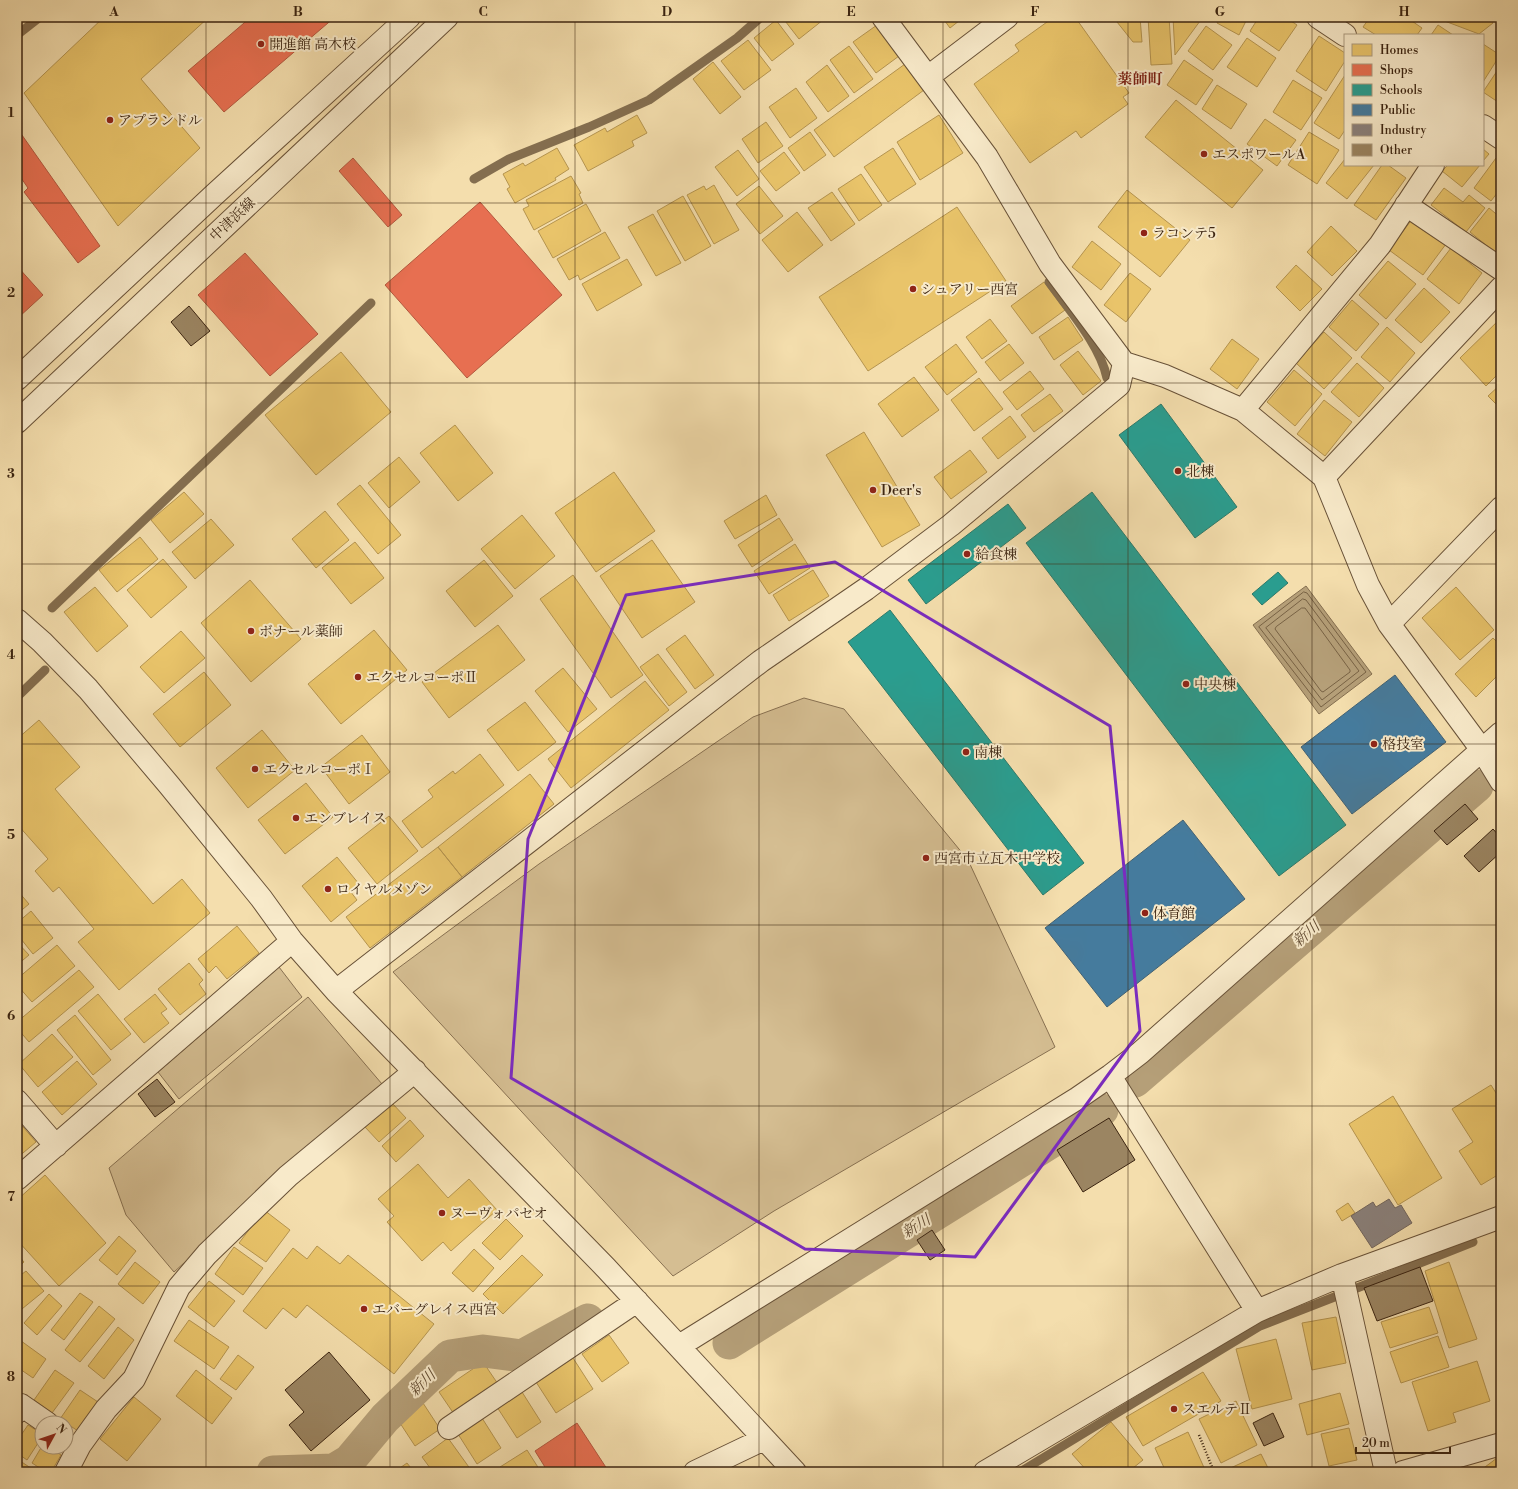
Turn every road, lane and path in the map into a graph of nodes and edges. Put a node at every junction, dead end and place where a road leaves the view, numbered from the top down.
1 (409, 17) edge
2 (447, 17) edge
3 (883, 17) edge
4 (1006, 17) edge
5 (1318, 17) edge
6 (1344, 34) edge
7 (928, 77) junction
8 (1484, 127) edge
9 (1501, 138) edge
10 (1432, 166) edge
11 (1406, 205) junction
12 (1501, 269) edge
13 (1501, 288) edge
14 (1124, 363) junction
15 (17, 379) edge
16 (1243, 410) junction
17 (17, 422) edge
18 (1324, 477) junction
19 (1501, 508) edge
20 (17, 620) edge
21 (1389, 624) junction
22 (1501, 733) edge
23 (1482, 750) junction
24 (1501, 781) edge
25 (292, 941) junction
26 (336, 991) junction
27 (415, 1071) junction
28 (1110, 1076) junction
29 (17, 1101) edge
30 (56, 1146) junction
31 (17, 1179) edge
32 (1501, 1217) edge
33 (1342, 1275) junction
34 (637, 1301) junction
35 (1256, 1311) junction
36 (679, 1346) junction
37 (17, 1412) edge
38 (35, 1415) edge
39 (449, 1428) dead end
40 (1199, 1435) dead end
41 (764, 1439) junction
42 (74, 1440) edge
43 (1501, 1444) edge
44 (70, 1455) edge
45 (66, 1472) edge
46 (695, 1472) edge
47 (795, 1472) edge
48 (985, 1472) edge
49 (1214, 1472) edge
50 (1386, 1472) edge
51 (1403, 1472) edge

1 - 15 street
2 - 17 street, 中津浜線
3 - 7 street
4 - 7 street
5 - 6 street
7 - 14 street
8 - 9 street
10 - 11 street
11 - 12 street
11 - 16 street
13 - 18 street
14 - 16 street
14 - 26 street
16 - 18 street
18 - 21 street
19 - 21 street
20 - 25 street
21 - 23 street
22 - 23 street
23 - 24 street
23 - 28 street
25 - 26 street
25 - 30 street
26 - 27 street
27 - 34 street
27 - 42 street
28 - 35 street
28 - 36 street
29 - 30 street
30 - 31 street
32 - 33 street
33 - 35 street
33 - 50 street
34 - 36 street
34 - 39 street
35 - 48 street
36 - 41 street
37 - 38 street
40 - 49 path
41 - 46 street
41 - 47 street
43 - 51 street
44 - 45 street

